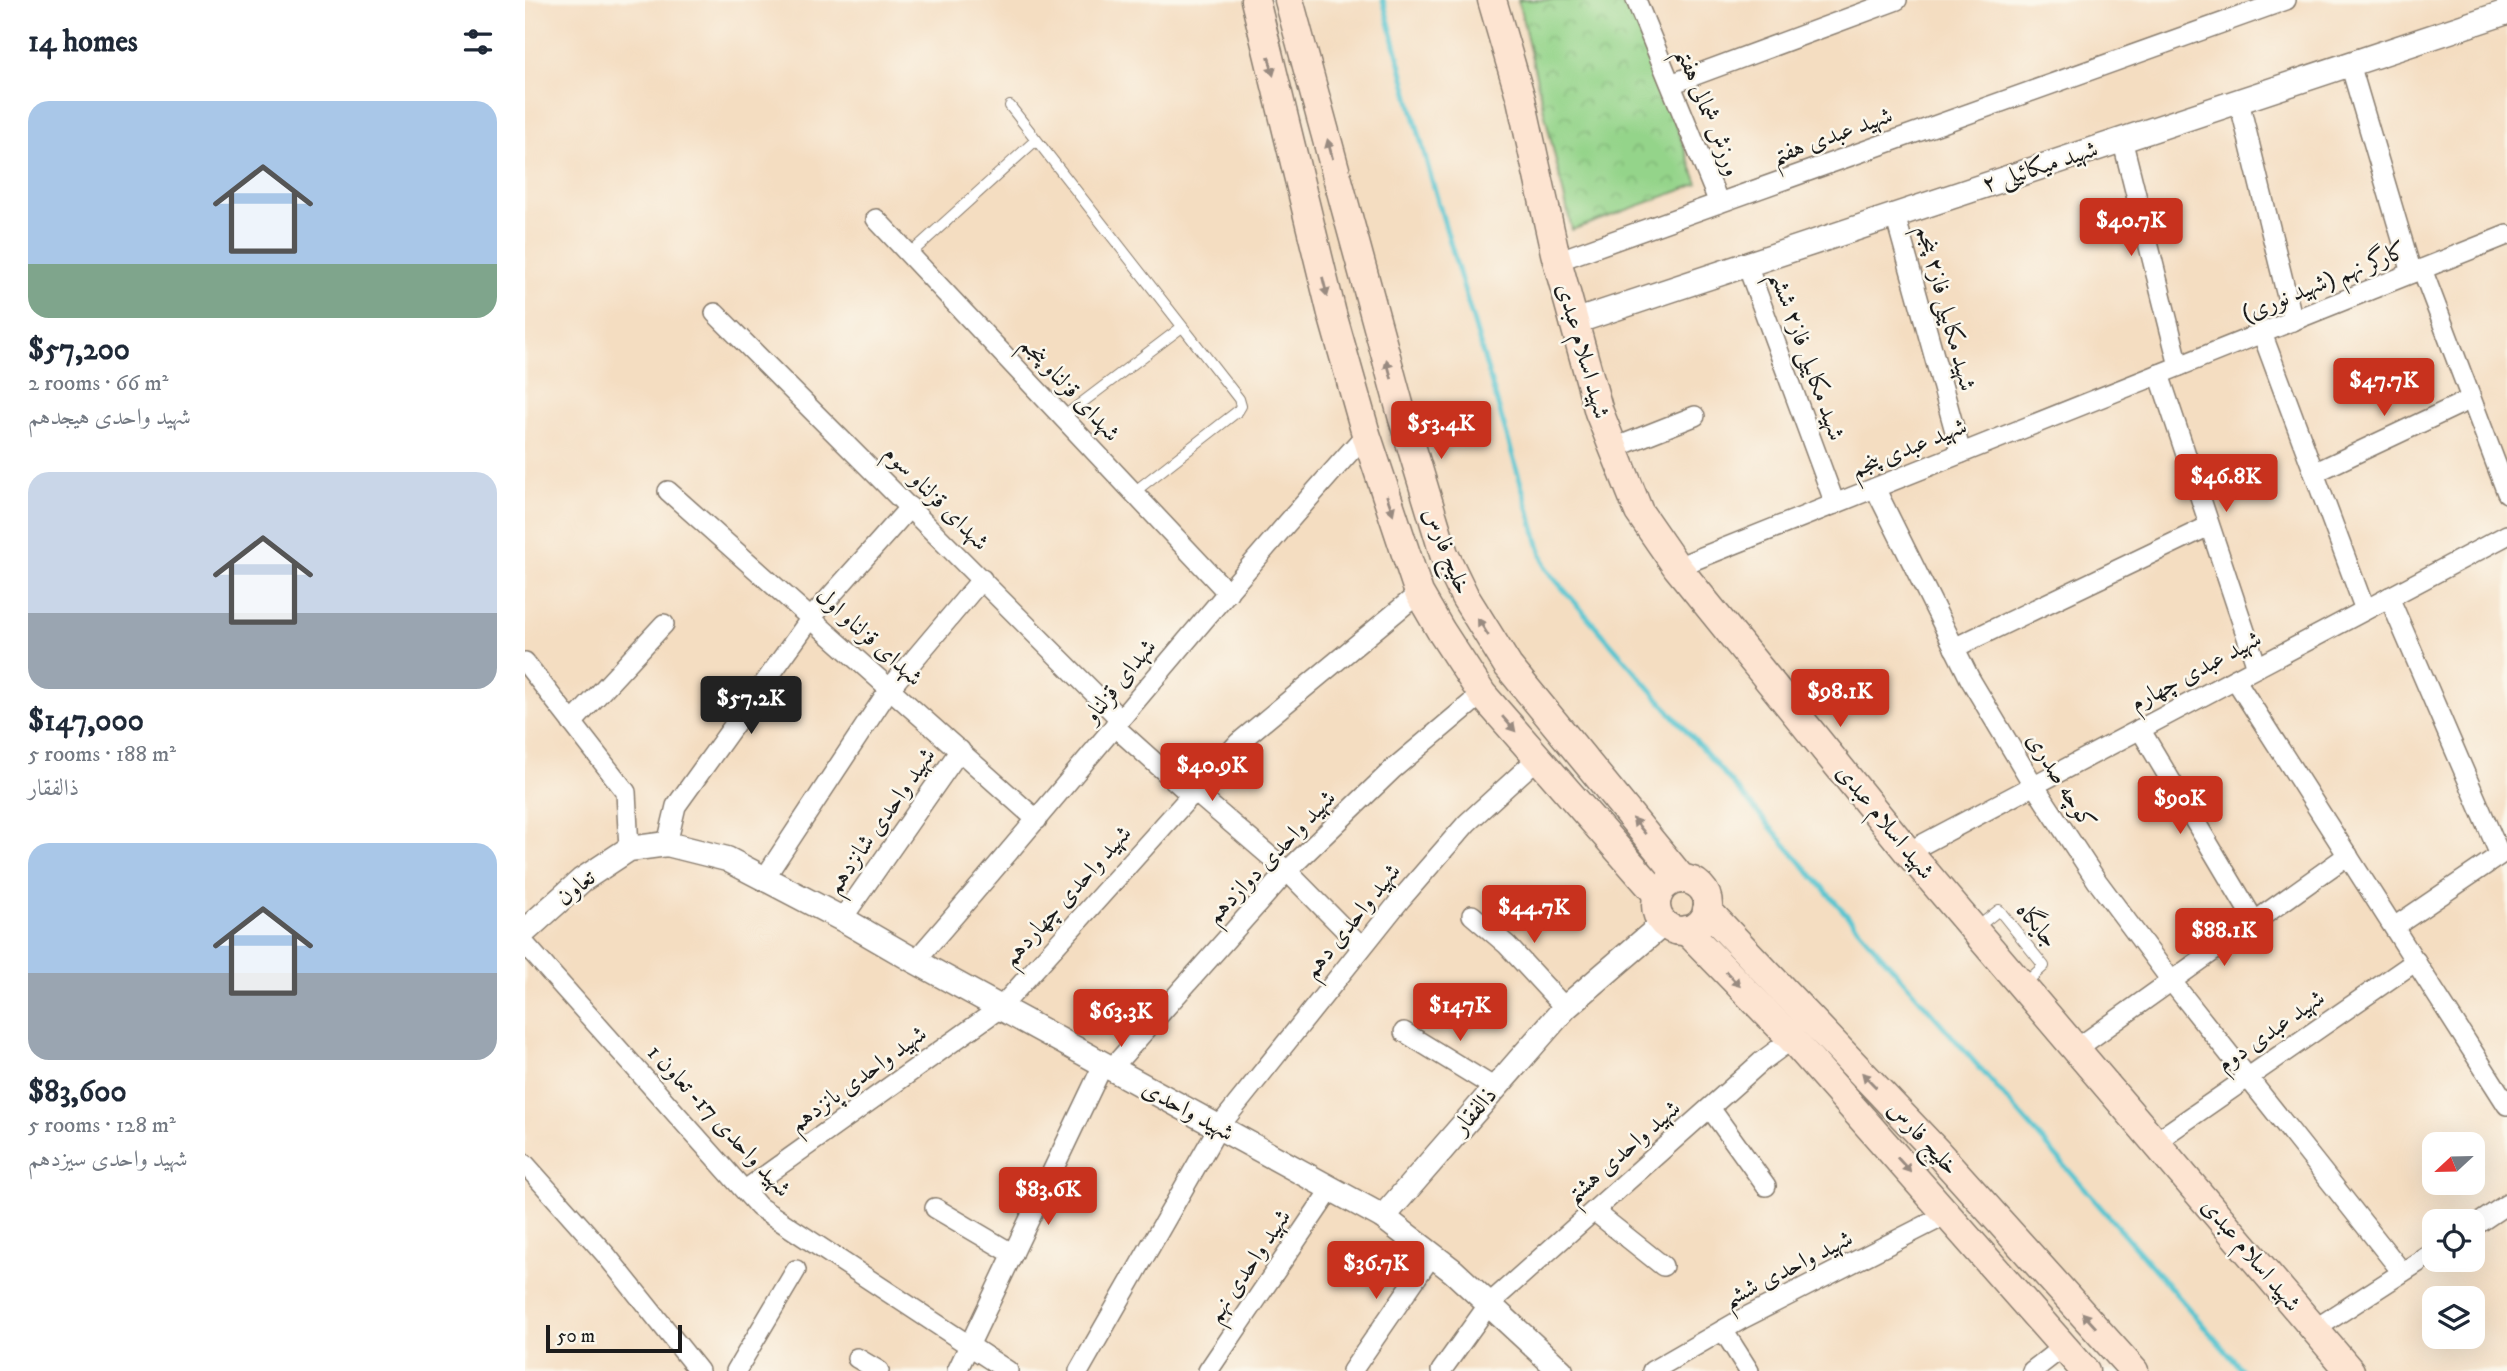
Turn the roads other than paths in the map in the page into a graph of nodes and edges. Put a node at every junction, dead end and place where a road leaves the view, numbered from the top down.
1 (1289, 0) edge
2 (1492, 0) edge
3 (1636, 0) edge
4 (1897, 0) edge
5 (2286, 0) edge
6 (1260, 1) edge
7 (2507, 12) edge
8 (2350, 64) junction
9 (1671, 84) junction
10 (2239, 101) junction
11 (1010, 106) dead end
12 (2122, 139) junction
13 (1036, 140) junction
14 (1719, 203) junction
15 (1895, 215) junction
16 (876, 219) dead end
17 (2507, 235) edge
18 (910, 254) junction
19 (1557, 261) junction
20 (1747, 265) junction
21 (2417, 271) junction
22 (715, 313) dead end
23 (2293, 321) junction
24 (1574, 322) junction
25 (1182, 327) junction
26 (2262, 333) junction
27 (2179, 366) junction
28 (2159, 374) junction
29 (2471, 399) junction
30 (1695, 416) dead end
31 (1063, 417) junction
32 (1366, 434) junction
33 (1614, 448) junction
34 (1961, 453) junction
35 (2314, 473) junction
36 (1875, 488) junction
37 (668, 491) dead end
38 (1134, 492) junction
39 (2507, 493) edge
40 (1835, 504) junction
41 (910, 507) junction
42 (2209, 526) junction
43 (2507, 535) edge
44 (1677, 567) junction
45 (982, 579) junction
46 (1228, 593) junction
47 (1419, 593) junction
48 (2389, 597) junction
49 (2365, 610) junction
50 (811, 618) junction
51 (664, 624) dead end
52 (1954, 648) junction
53 (525, 662) edge
54 (2257, 667) junction
55 (2235, 679) junction
56 (890, 688) junction
57 (1482, 694) junction
58 (1117, 722) junction
59 (572, 723) junction
60 (2140, 729) junction
61 (960, 750) junction
62 (1538, 758) junction
63 (2034, 785) junction
64 (1193, 793) junction
65 (1038, 820) junction
66 (667, 844) junction
67 (629, 849) junction
68 (1909, 852) junction
69 (2348, 855) junction
70 (1287, 871) junction
71 (764, 879) junction
72 (1682, 879) junction
73 (1658, 895) junction
74 (1707, 910) junction
75 (1472, 915) dead end
76 (842, 919) junction
77 (2255, 922) junction
78 (1675, 927) junction
79 (2394, 927) junction
80 (525, 931) edge
81 (525, 944) edge
82 (1362, 947) junction
83 (915, 961) junction
84 (2416, 961) junction
85 (2171, 981) junction
86 (1000, 1008) junction
87 (1565, 1008) junction
88 (1403, 1032) dead end
89 (1792, 1039) junction
90 (2076, 1049) junction
91 (1107, 1067) junction
92 (2247, 1077) junction
93 (1495, 1088) junction
94 (2507, 1105) edge
95 (1710, 1108) junction
96 (1218, 1128) junction
97 (2155, 1142) junction
98 (525, 1164) edge
99 (1766, 1186) dead end
100 (1331, 1189) junction
101 (745, 1190) junction
102 (2507, 1204) edge
103 (935, 1208) dead end
104 (1594, 1211) junction
105 (1948, 1214) junction
106 (1383, 1217) junction
107 (2485, 1219) edge
108 (1013, 1254) junction
109 (1432, 1255) junction
110 (2422, 1260) edge
111 (1663, 1266) dead end
112 (796, 1270) dead end
113 (2402, 1272) junction
114 (1489, 1304) junction
115 (2315, 1329) junction
116 (1723, 1330) junction
117 (969, 1346) junction
118 (2063, 1347) junction
119 (857, 1358) dead end
120 (1445, 1369) edge
121 (699, 1371) edge
122 (736, 1371) edge
123 (879, 1371) edge
124 (957, 1371) edge
125 (1008, 1371) edge
126 (1079, 1371) edge
127 (1208, 1371) edge
128 (1352, 1371) edge
129 (1561, 1371) edge
130 (1652, 1371) edge
131 (1749, 1371) edge
132 (2032, 1371) edge
133 (2085, 1371) edge
134 (2134, 1371) edge
135 (2350, 1371) edge

72 -> 1 main road, خلیج فارس
2 - 19 main road, شهید اسلام عبدی
3 - 9 street, ورزش شمالی هفتم
4 - 9 street
5 - 14 street, شهید عبدی هفتم
6 -> 32 main road
7 - 8 street, شهید میکائیلی ۲
8 - 10 street, شهید میکائیلی ۲
8 - 21 street
9 - 14 street, ورزش شمالی هفتم
10 - 12 street, شهید میکائیلی ۲
10 - 23 street
11 - 13 lane
12 - 15 street, شهید میکائیلی ۲
12 - 27 street
13 - 18 lane
13 - 25 lane
14 - 19 street, شهید عبدی هفتم
15 - 20 street, شهید میکائیلی ۲
15 - 34 street, شهید مکاییلی فاز۲ پنجم
16 - 18 street, شهدای قزلناو پنجم
17 - 21 street, کارگر نهم (شهید نوری)
18 - 31 street, شهدای قزلناو پنجم
19 - 24 main road, شهید اسلام عبدی
20 - 24 street, شهید میکائیلی ۲
20 - 40 street, شهید مکاییلی فاز۲ ششم
21 - 23 street, کارگر نهم (شهید نوری)
21 - 29 street
22 - 41 street, شهدای قزلناو سوم
23 - 26 street, کارگر نهم (شهید نوری)
24 - 33 main road, شهید اسلام عبدی
25 - 31 lane
25 - 38 lane
26 - 27 street, کارگر نهم (شهید نوری)
26 - 35 street
27 - 28 street, کارگر نهم (شهید نوری)
28 - 34 street, شهید عبدی پنجم
28 - 42 street
29 - 35 street
29 - 39 street
30 - 33 street
31 - 38 street, شهدای قزلناو پنجم
32 - 46 street, شهدای قزلناو
32 -> 47 main road
33 - 44 main road, شهید اسلام عبدی
34 - 36 street, شهید عبدی پنجم
35 - 49 street
36 - 40 street, شهید عبدی پنجم
36 - 52 street, کوچه صدری
37 - 50 street, شهدای قزلناو اول
38 - 46 street, شهدای قزلناو پنجم
40 - 44 street, شهید عبدی پنجم
41 - 45 street, شهدای قزلناو سوم
41 - 50 street
42 - 52 street
42 - 54 street
43 - 48 street, شهید عبدی چهارم
44 - 68 main road, شهید اسلام عبدی
45 - 56 street
45 - 58 street, شهدای قزلناو سوم
46 - 58 street, شهدای قزلناو
47 - 57 main road
47 - 64 street, شهید واحدی چهاردهم
48 - 49 street, شهید عبدی چهارم
48 - 79 street
49 - 54 street, شهید عبدی چهارم
50 - 56 street, شهدای قزلناو اول
50 - 66 street
51 - 59 street
52 - 63 street, کوچه صدری
53 - 59 street
54 - 55 street, شهید عبدی چهارم
55 - 60 street, شهید عبدی چهارم
55 - 69 street
56 - 61 street, شهدای قزلناو اول
56 - 71 street
57 -> 62 main road
57 - 70 street, شهید واحدی دوازدهم
58 - 64 street, شهدای قزلناو سوم
58 - 65 street, شهدای قزلناو
59 - 67 street
60 - 63 street, شهید عبدی چهارم
60 - 77 street
61 - 65 street, شهدای قزلناو اول
61 - 76 street, شهید واحدی شانزدهم
62 - 73 main road
62 - 82 street, شهید واحدی دهم
63 - 68 street, شهید عبدی چهارم
63 - 85 street, کوچه صدری
64 - 70 street, شهدای قزلناو سوم
64 - 86 street, شهید واحدی چهاردهم
65 - 83 street, شهدای قزلناو
66 - 67 street, شهید واحدی
66 - 71 street, شهید واحدی
67 - 80 street, تعاون
68 - 90 main road, شهید اسلام عبدی
69 - 77 street
69 - 79 street
70 - 82 street, شهدای قزلناو سوم
70 - 91 street, شهید واحدی دوازدهم
71 - 76 street, شهید واحدی
72 - 73 main road
72 - 74 main road
73 - 78 main road
74 - 78 main road
134 -> 74 main road, خلیج فارس
75 - 87 street
76 - 83 street, شهید واحدی
77 - 85 street
78 - 87 street, ذالفقار
78 -> 89 main road, خلیج فارس
79 - 84 street
81 - 101 street, شهید واحدی 17- تعاون 1
82 - 96 street, شهید واحدی دهم
83 - 86 street, شهید واحدی
84 - 92 street, شهید عبدی دوم
84 - 94 street
85 - 90 street
85 - 92 street, کوچه صدری
86 - 91 street, شهید واحدی
86 - 101 street, شهید واحدی پانزدهم
87 - 93 street, ذالفقار
88 - 93 street
89 - 95 street, شهید واحدی هشتم
89 -> 105 main road, خلیج فارس
90 - 97 main road, شهید اسلام عبدی
91 - 96 street, شهید واحدی
91 - 108 street, شهید واحدی دوازدهم
92 - 97 street, شهید عبدی دوم
92 - 113 street, کوچه صدری
93 - 106 street, ذالفقار
95 - 99 street
95 - 104 street, شهید واحدی هشتم
96 - 100 street, شهید واحدی
96 - 126 street, شهید واحدی دهم
97 - 115 main road, شهید اسلام عبدی
98 - 121 street
100 - 106 street, شهید واحدی
100 - 127 street, شهید واحدی نهم
101 - 117 street, شهید واحدی 17- تعاون 1
102 - 107 street
103 - 108 street
104 - 111 street
104 - 114 street, شهید واحدی هشتم
105 - 116 street, شهید واحدی ششم
105 - 118 main road, خلیج فارس
106 - 109 street, شهید واحدی
108 - 117 street, شهید واحدی دوازدهم
109 - 114 street, شهید واحدی
109 - 128 street
110 - 113 street
112 - 122 street
113 - 115 street
114 - 120 street, شهید واحدی هشتم
114 - 129 street, شهید واحدی
115 - 135 main road, شهید اسلام عبدی
116 - 130 street, شهید واحدی ششم
116 - 131 street
117 - 124 street, شهید واحدی دوازدهم
117 - 125 street, شهید واحدی 17- تعاون 1
118 - 132 street
118 - 133 main road, خلیج فارس
119 - 123 street

